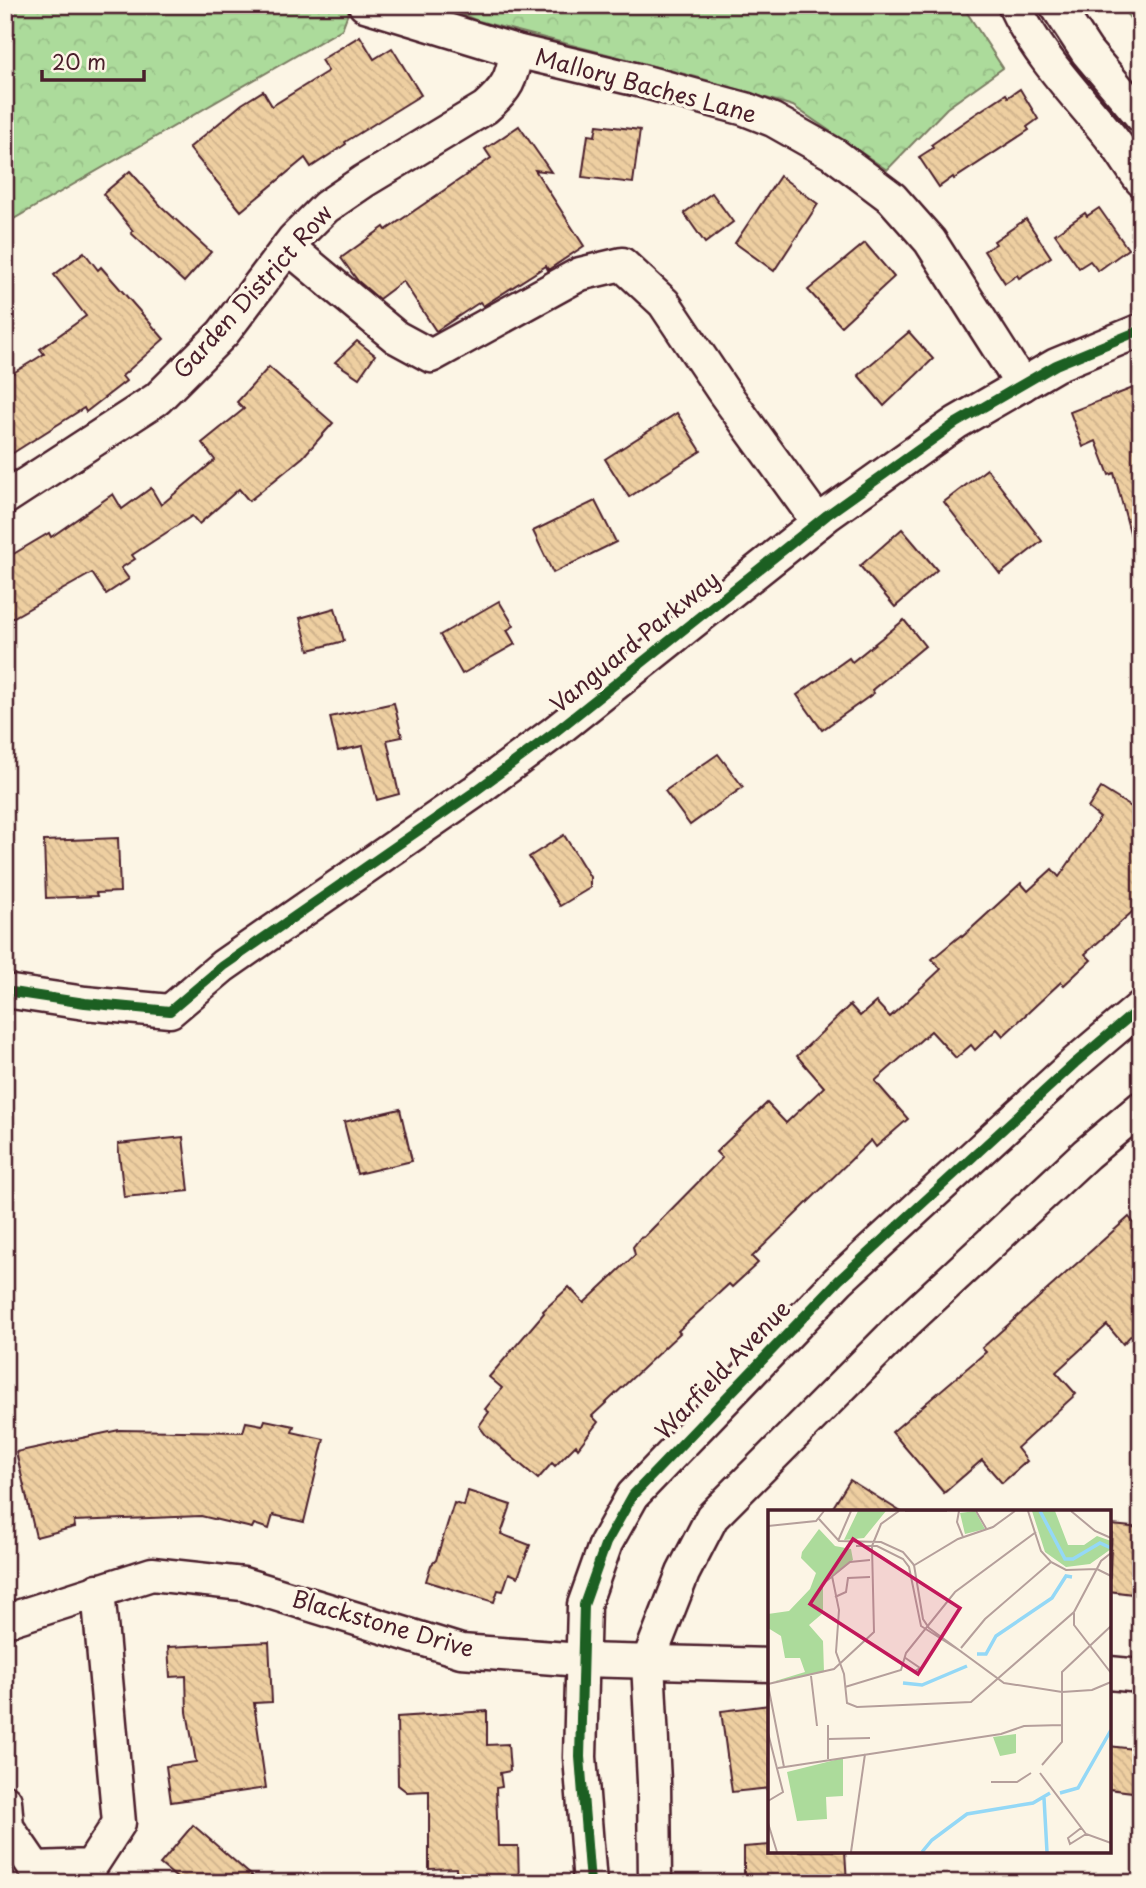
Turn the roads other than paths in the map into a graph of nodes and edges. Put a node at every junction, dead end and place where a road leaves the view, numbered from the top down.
1 (365, 5) edge
2 (1014, 5) edge
3 (1056, 5) edge
4 (516, 51) junction
5 (1141, 116) edge
6 (1141, 180) edge
7 (288, 247) junction
8 (1141, 330) edge
9 (1022, 385) junction
10 (5, 498) edge
11 (818, 522) junction
12 (5, 991) edge
13 (1141, 1007) edge
14 (1141, 1108) edge
15 (98, 1590) junction
16 (5, 1621) edge
17 (581, 1660) junction
18 (648, 1662) junction
19 (768, 1665) edge
20 (1111, 1673) edge
21 (1141, 1676) edge
22 (5, 1801) edge
23 (590, 1883) edge
24 (655, 1883) edge

1 - 4 street, Mallory Baches Lane
2 - 6 street
3 - 5 street
4 - 7 street, Garden District Row
4 - 9 street, Mallory Baches Lane
7 - 10 street, Garden District Row
7 - 11 street
8 - 9 street, Vanguard Parkway
9 - 11 street, Vanguard Parkway
11 - 12 street, Vanguard Parkway
13 - 17 street, Warfield Avenue
14 - 18 street
15 - 16 street, Blackstone Drive
15 - 17 street, Blackstone Drive
15 - 22 street
17 - 18 street, Blackstone Drive
17 - 23 street, Warfield Avenue
18 - 19 street, Blackstone Drive
18 - 24 street
20 - 21 street

